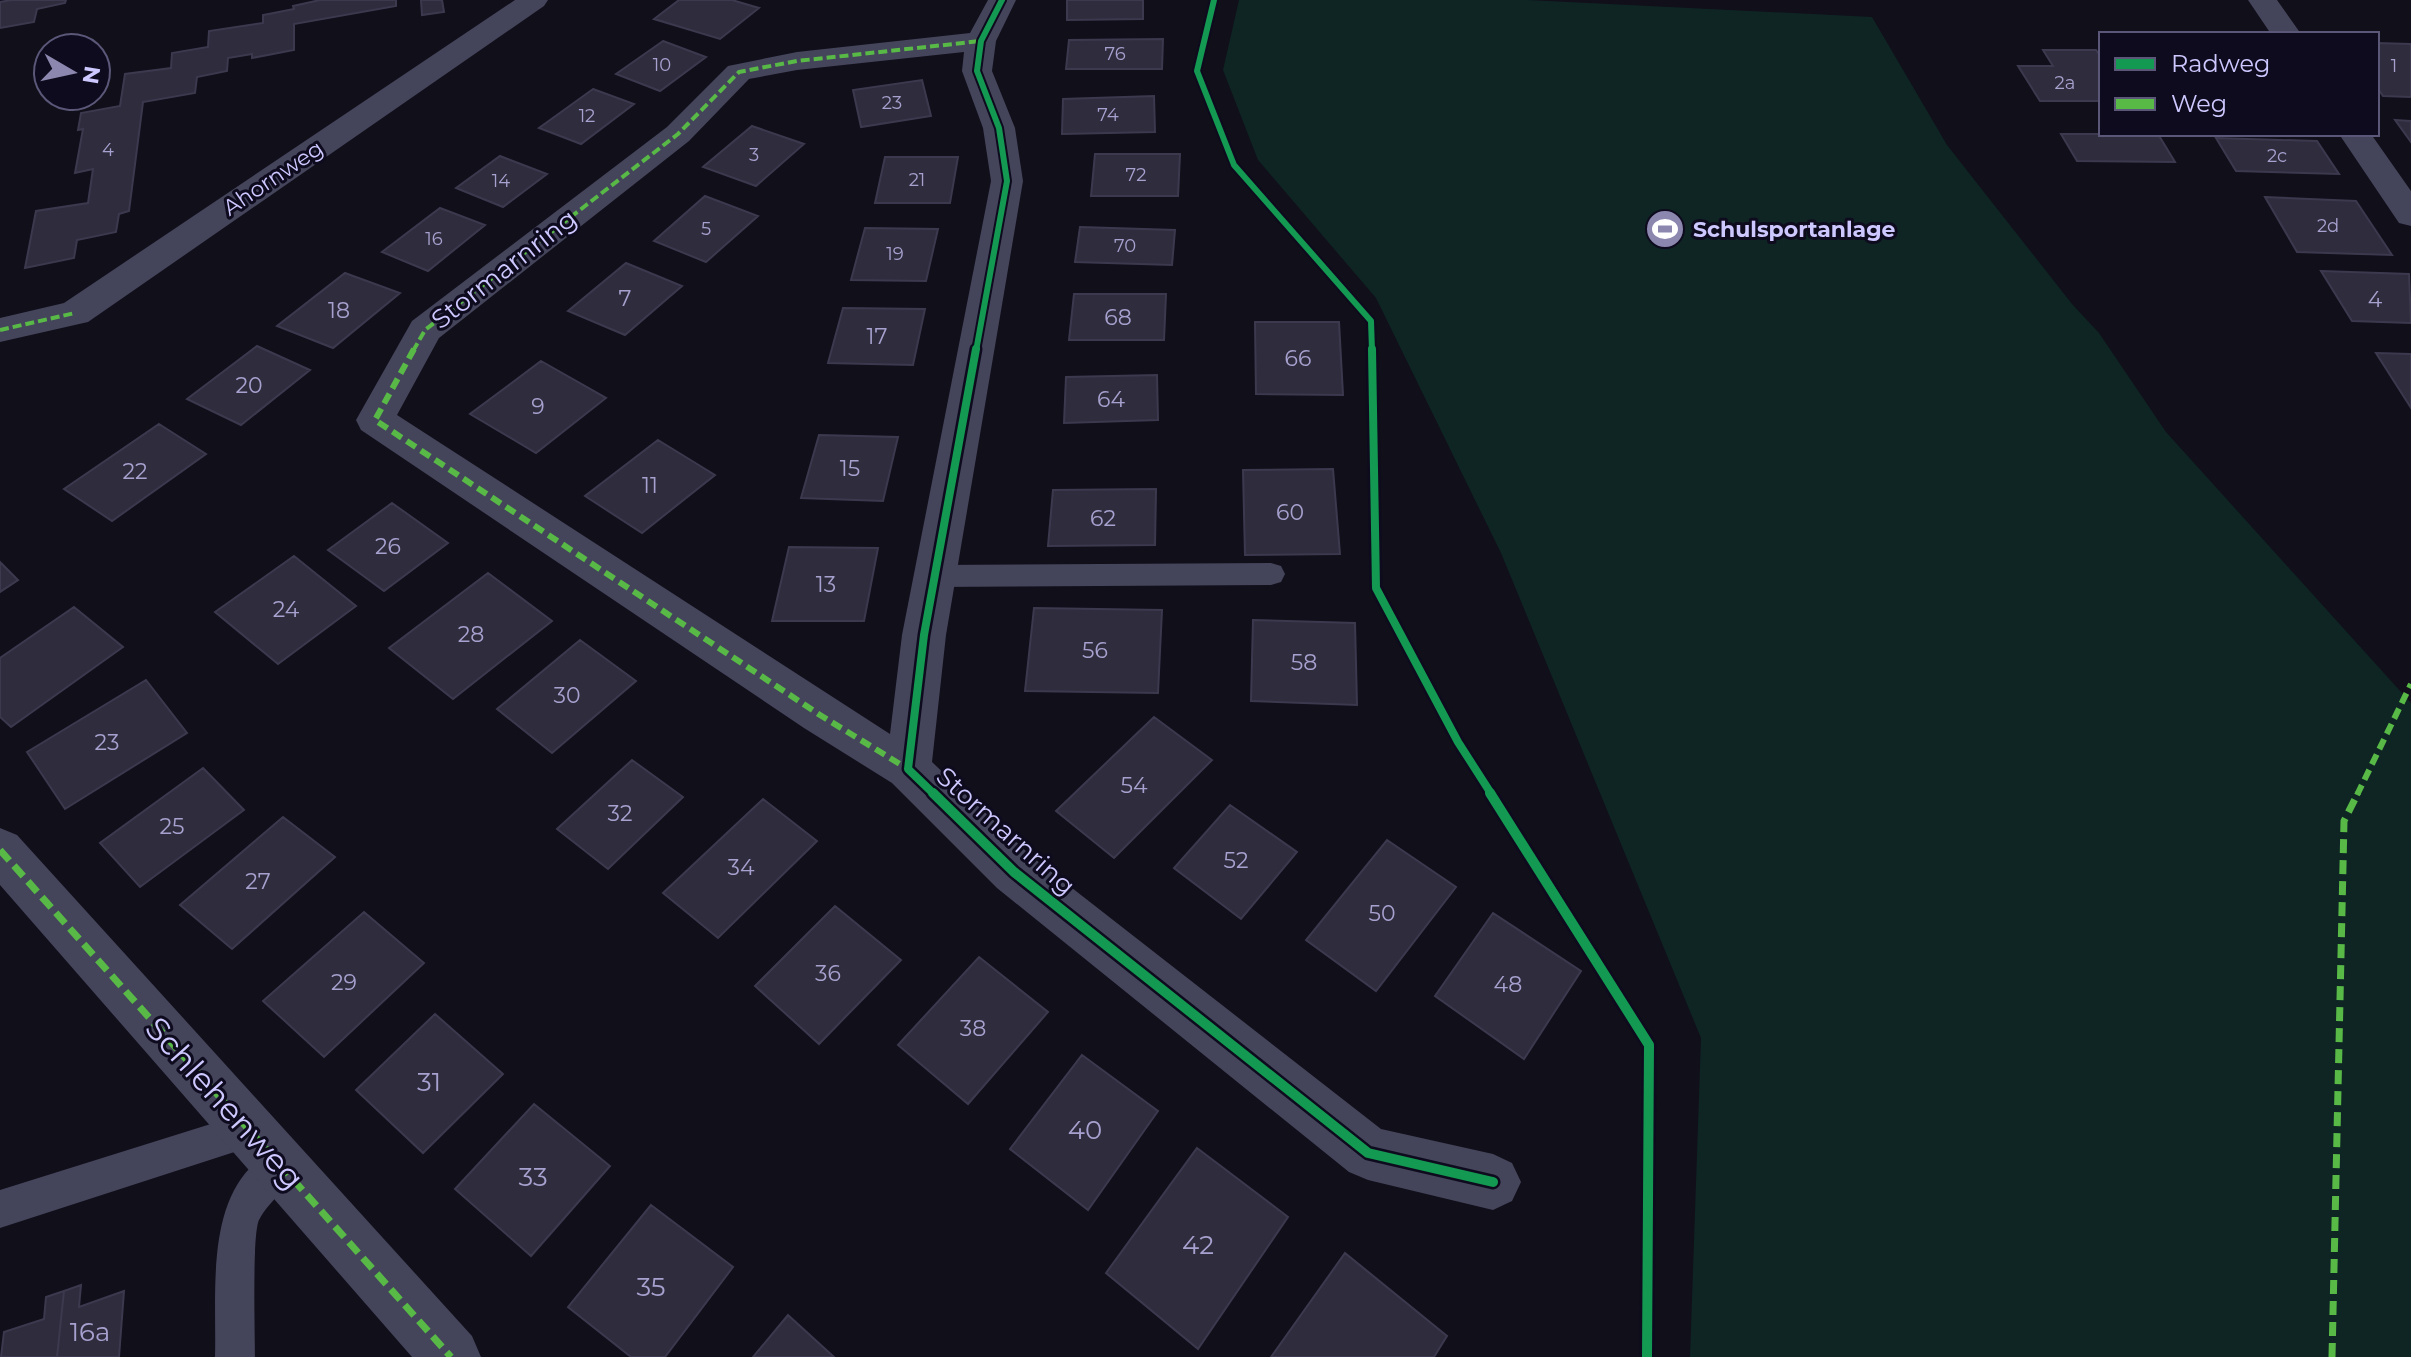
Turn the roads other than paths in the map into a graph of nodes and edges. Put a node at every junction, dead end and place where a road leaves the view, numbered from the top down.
1 (534, 0) edge
2 (1002, 0) edge
3 (2262, 0) edge
4 (2285, 32) edge
5 (981, 41) junction
6 (2356, 136) edge
7 (2411, 215) edge
8 (0, 330) edge
9 (1271, 574) dead end
10 (934, 576) junction
11 (908, 769) junction
12 (0, 850) edge
13 (265, 1148) junction
14 (1493, 1182) dead end
15 (0, 1209) edge
16 (235, 1357) edge
17 (451, 1357) edge

1 - 8 street, Ahornweg
2 - 5 street, Stormarnring
3 - 4 street
5 - 10 street, Stormarnring
5 - 11 street, Stormarnring
6 - 7 street
9 - 10 lane
10 - 11 street, Stormarnring
11 - 14 street, Stormarnring
12 - 13 street, Schlehenweg
13 - 15 lane
13 - 16 lane
13 - 17 street, Schlehenweg

